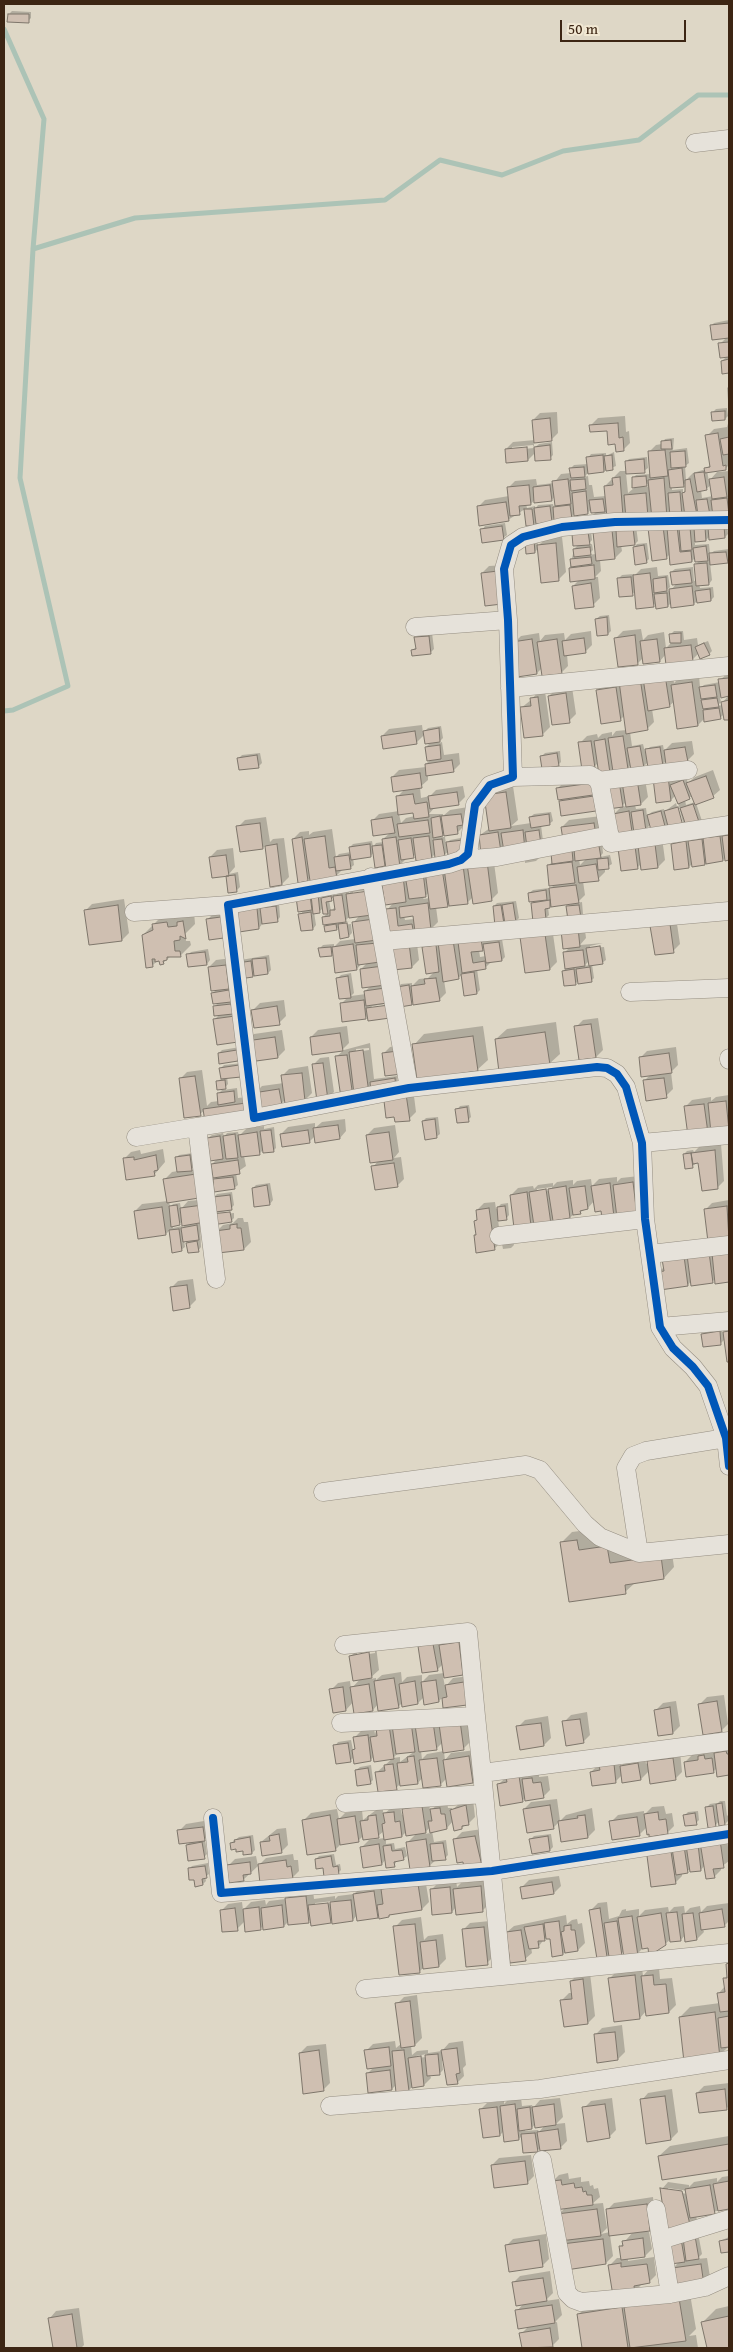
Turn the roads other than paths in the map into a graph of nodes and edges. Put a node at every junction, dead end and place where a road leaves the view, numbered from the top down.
1 (729, 139) edge
2 (695, 143) dead end
3 (729, 520) edge
4 (508, 620) junction
5 (415, 627) dead end
6 (729, 666) edge
7 (510, 688) junction
8 (688, 770) dead end
9 (513, 777) junction
10 (598, 781) junction
11 (729, 825) edge
12 (610, 836) junction
13 (461, 860) junction
14 (371, 877) junction
15 (228, 905) junction
16 (729, 911) edge
17 (134, 912) dead end
18 (383, 941) junction
19 (729, 988) edge
20 (630, 992) dead end
21 (409, 1088) junction
22 (254, 1118) junction
23 (197, 1127) junction
24 (729, 1135) edge
25 (136, 1137) dead end
26 (642, 1143) junction
27 (645, 1219) junction
28 (499, 1236) dead end
29 (729, 1245) edge
30 (650, 1254) junction
31 (216, 1279) dead end
32 (729, 1321) edge
33 (660, 1327) junction
34 (726, 1438) junction
35 (729, 1466) edge
36 (323, 1492) dead end
37 (729, 1544) edge
38 (639, 1553) junction
39 (344, 1645) dead end
40 (476, 1716) junction
41 (340, 1723) dead end
42 (729, 1741) edge
43 (482, 1773) junction
44 (484, 1794) junction
45 (345, 1803) dead end
46 (213, 1818) dead end
47 (729, 1834) edge
48 (492, 1870) junction
49 (729, 1953) edge
50 (502, 1976) junction
51 (365, 1990) dead end
52 (729, 2060) edge
53 (330, 2106) dead end
54 (542, 2160) dead end
55 (656, 2209) dead end
56 (729, 2219) edge
57 (661, 2240) junction
58 (729, 2276) edge
59 (670, 2294) junction

1 - 2 street
3 - 4 street
4 - 5 street
4 - 7 street
6 - 7 street
7 - 9 street
8 - 10 street
9 - 10 street
9 - 13 street
10 - 12 street
11 - 12 street
12 - 13 street
13 - 14 street
14 - 15 street
14 - 18 street
15 - 17 street
15 - 22 street
16 - 18 street
18 - 21 street
19 - 20 street
21 - 22 street
21 - 26 street
22 - 23 street
23 - 25 street
23 - 31 street
24 - 26 street
26 - 27 street
27 - 28 street
27 - 30 street
29 - 30 street
30 - 33 street
32 - 33 street
33 - 34 street
34 - 35 street
34 - 38 street
36 - 38 street
37 - 38 street
39 - 40 street
40 - 41 street
40 - 43 street
42 - 43 street
43 - 44 street
44 - 45 street
44 - 48 street
46 - 48 street
47 - 48 street
48 - 50 street
49 - 50 street
50 - 51 street
52 - 53 street
54 - 59 street
55 - 57 street
56 - 57 street
57 - 59 street
58 - 59 street

